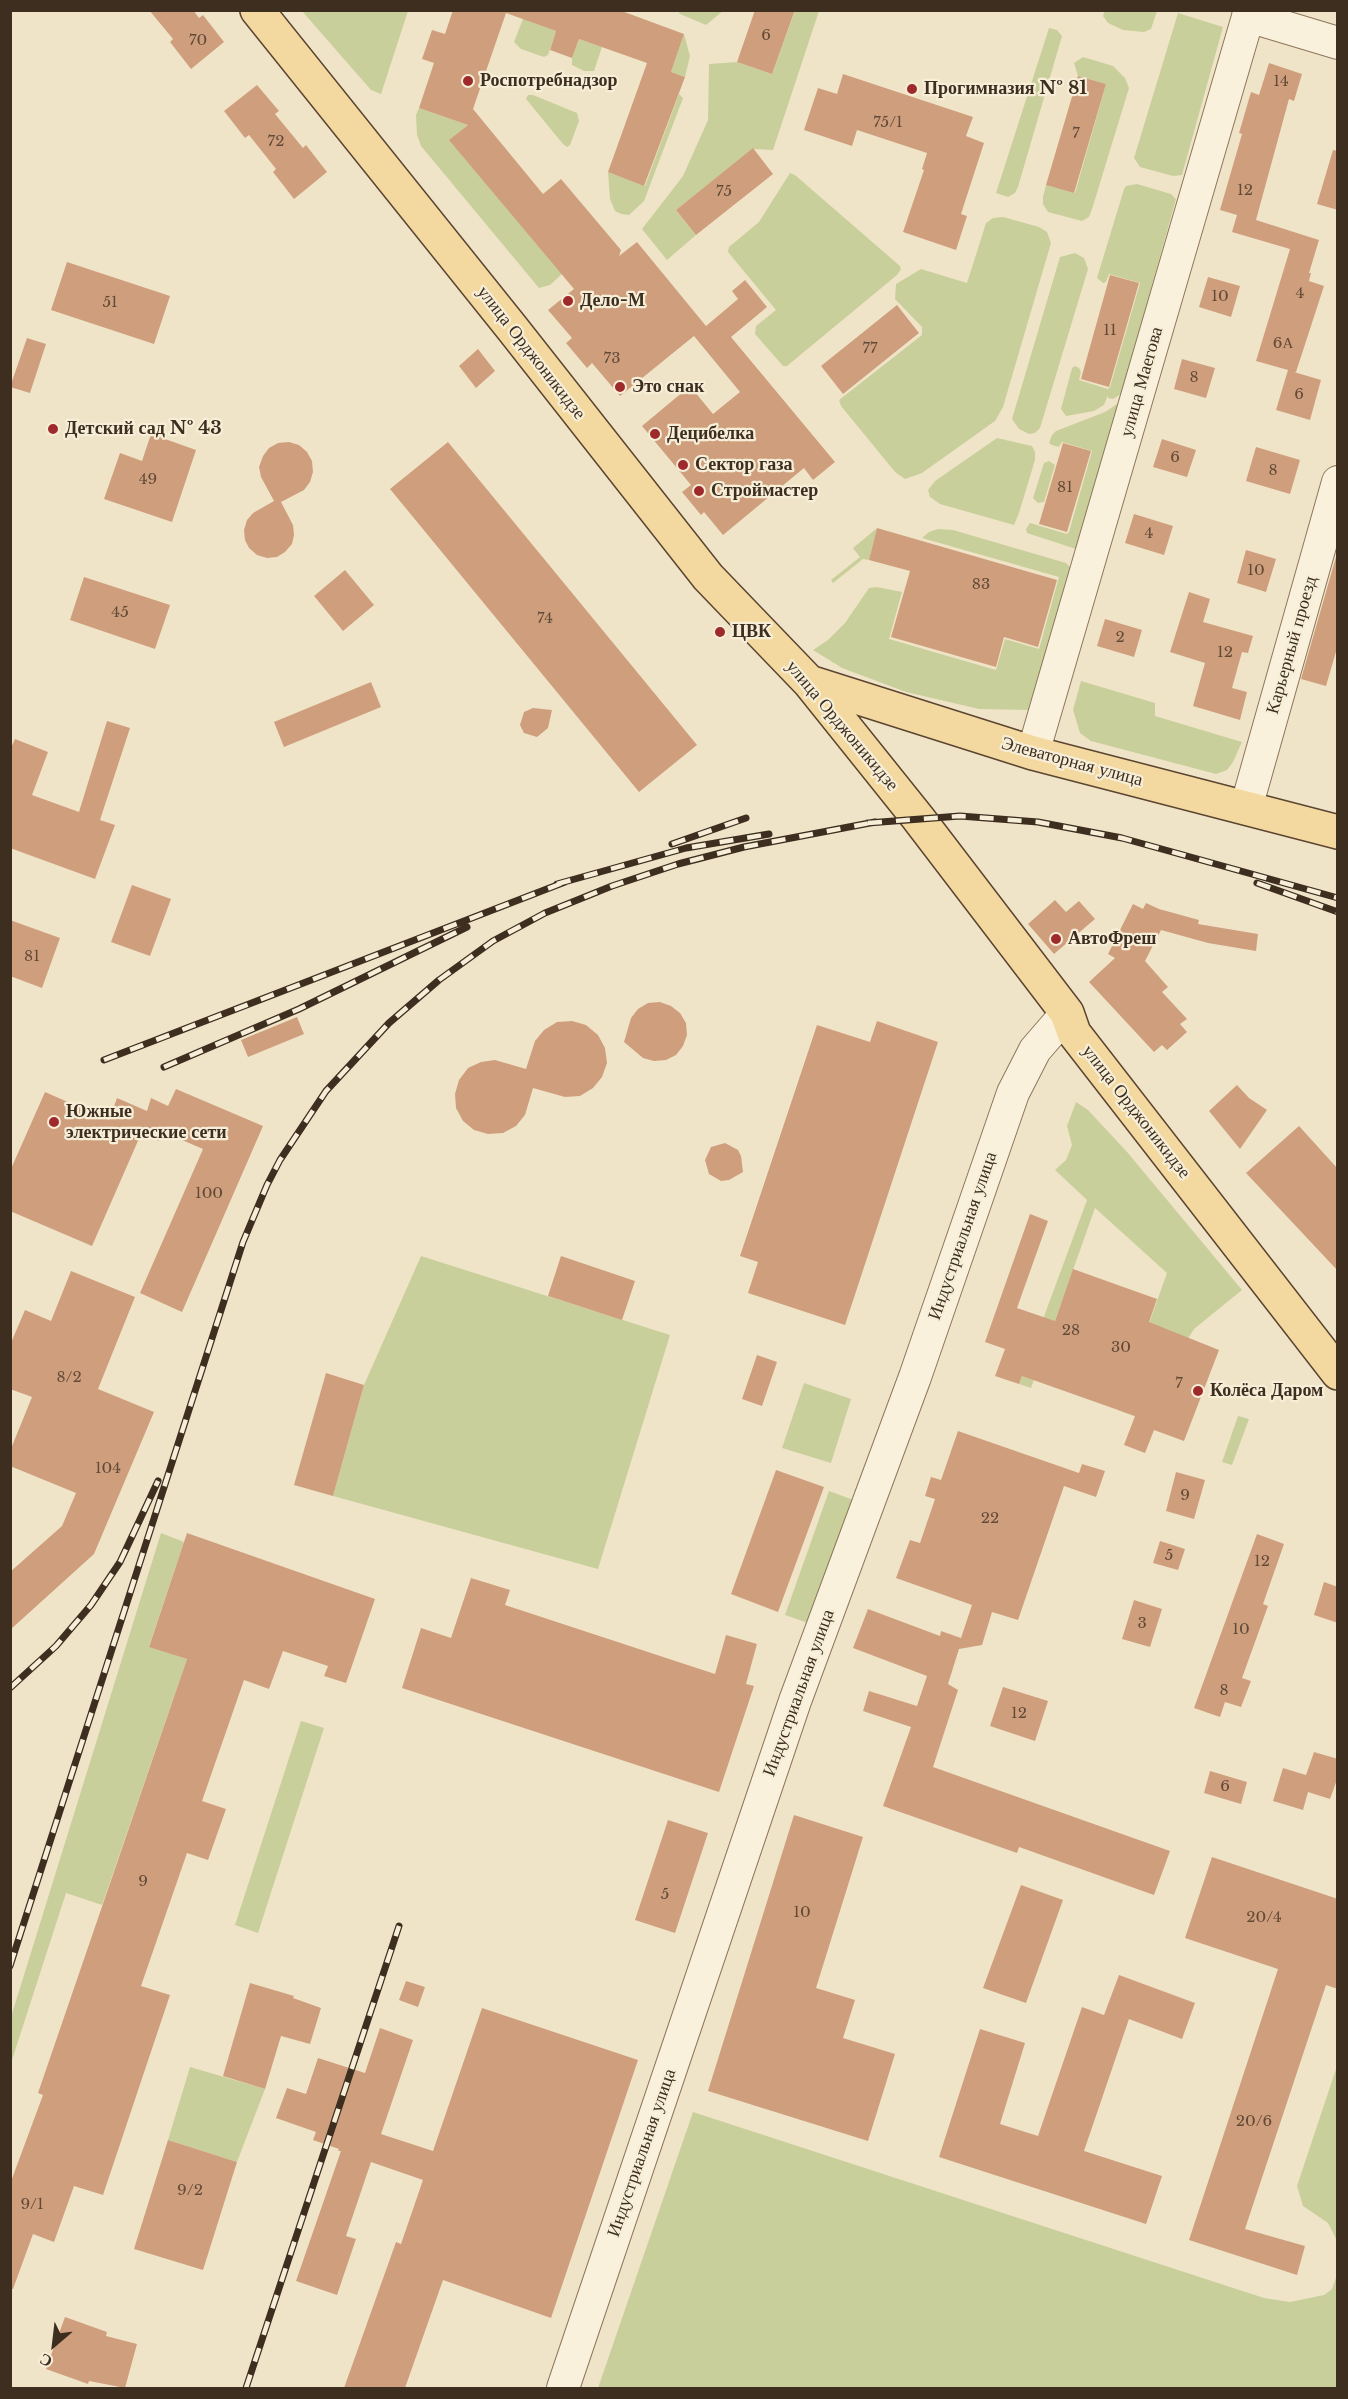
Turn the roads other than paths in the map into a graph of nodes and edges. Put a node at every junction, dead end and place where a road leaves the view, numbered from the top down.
1 (257, 10) edge
2 (1249, 13) edge
3 (1338, 43) edge
4 (1338, 482) edge
5 (809, 682) junction
6 (1033, 753) junction
7 (1246, 808) junction
8 (1338, 832) edge
9 (1067, 1013) junction
10 (1338, 1374) edge
11 (563, 2388) edge

1 - 5 main road, улица Орджоникидзе
2 - 3 street
2 - 6 street, улица Маегова
4 - 7 street, Карьерный проезд
5 - 6 main road, Элеваторная улица
5 - 9 main road, улица Орджоникидзе
6 - 7 main road, Элеваторная улица
7 - 8 main road, Элеваторная улица
9 - 10 main road, улица Орджоникидзе
9 - 11 street, Индустриальная улица

